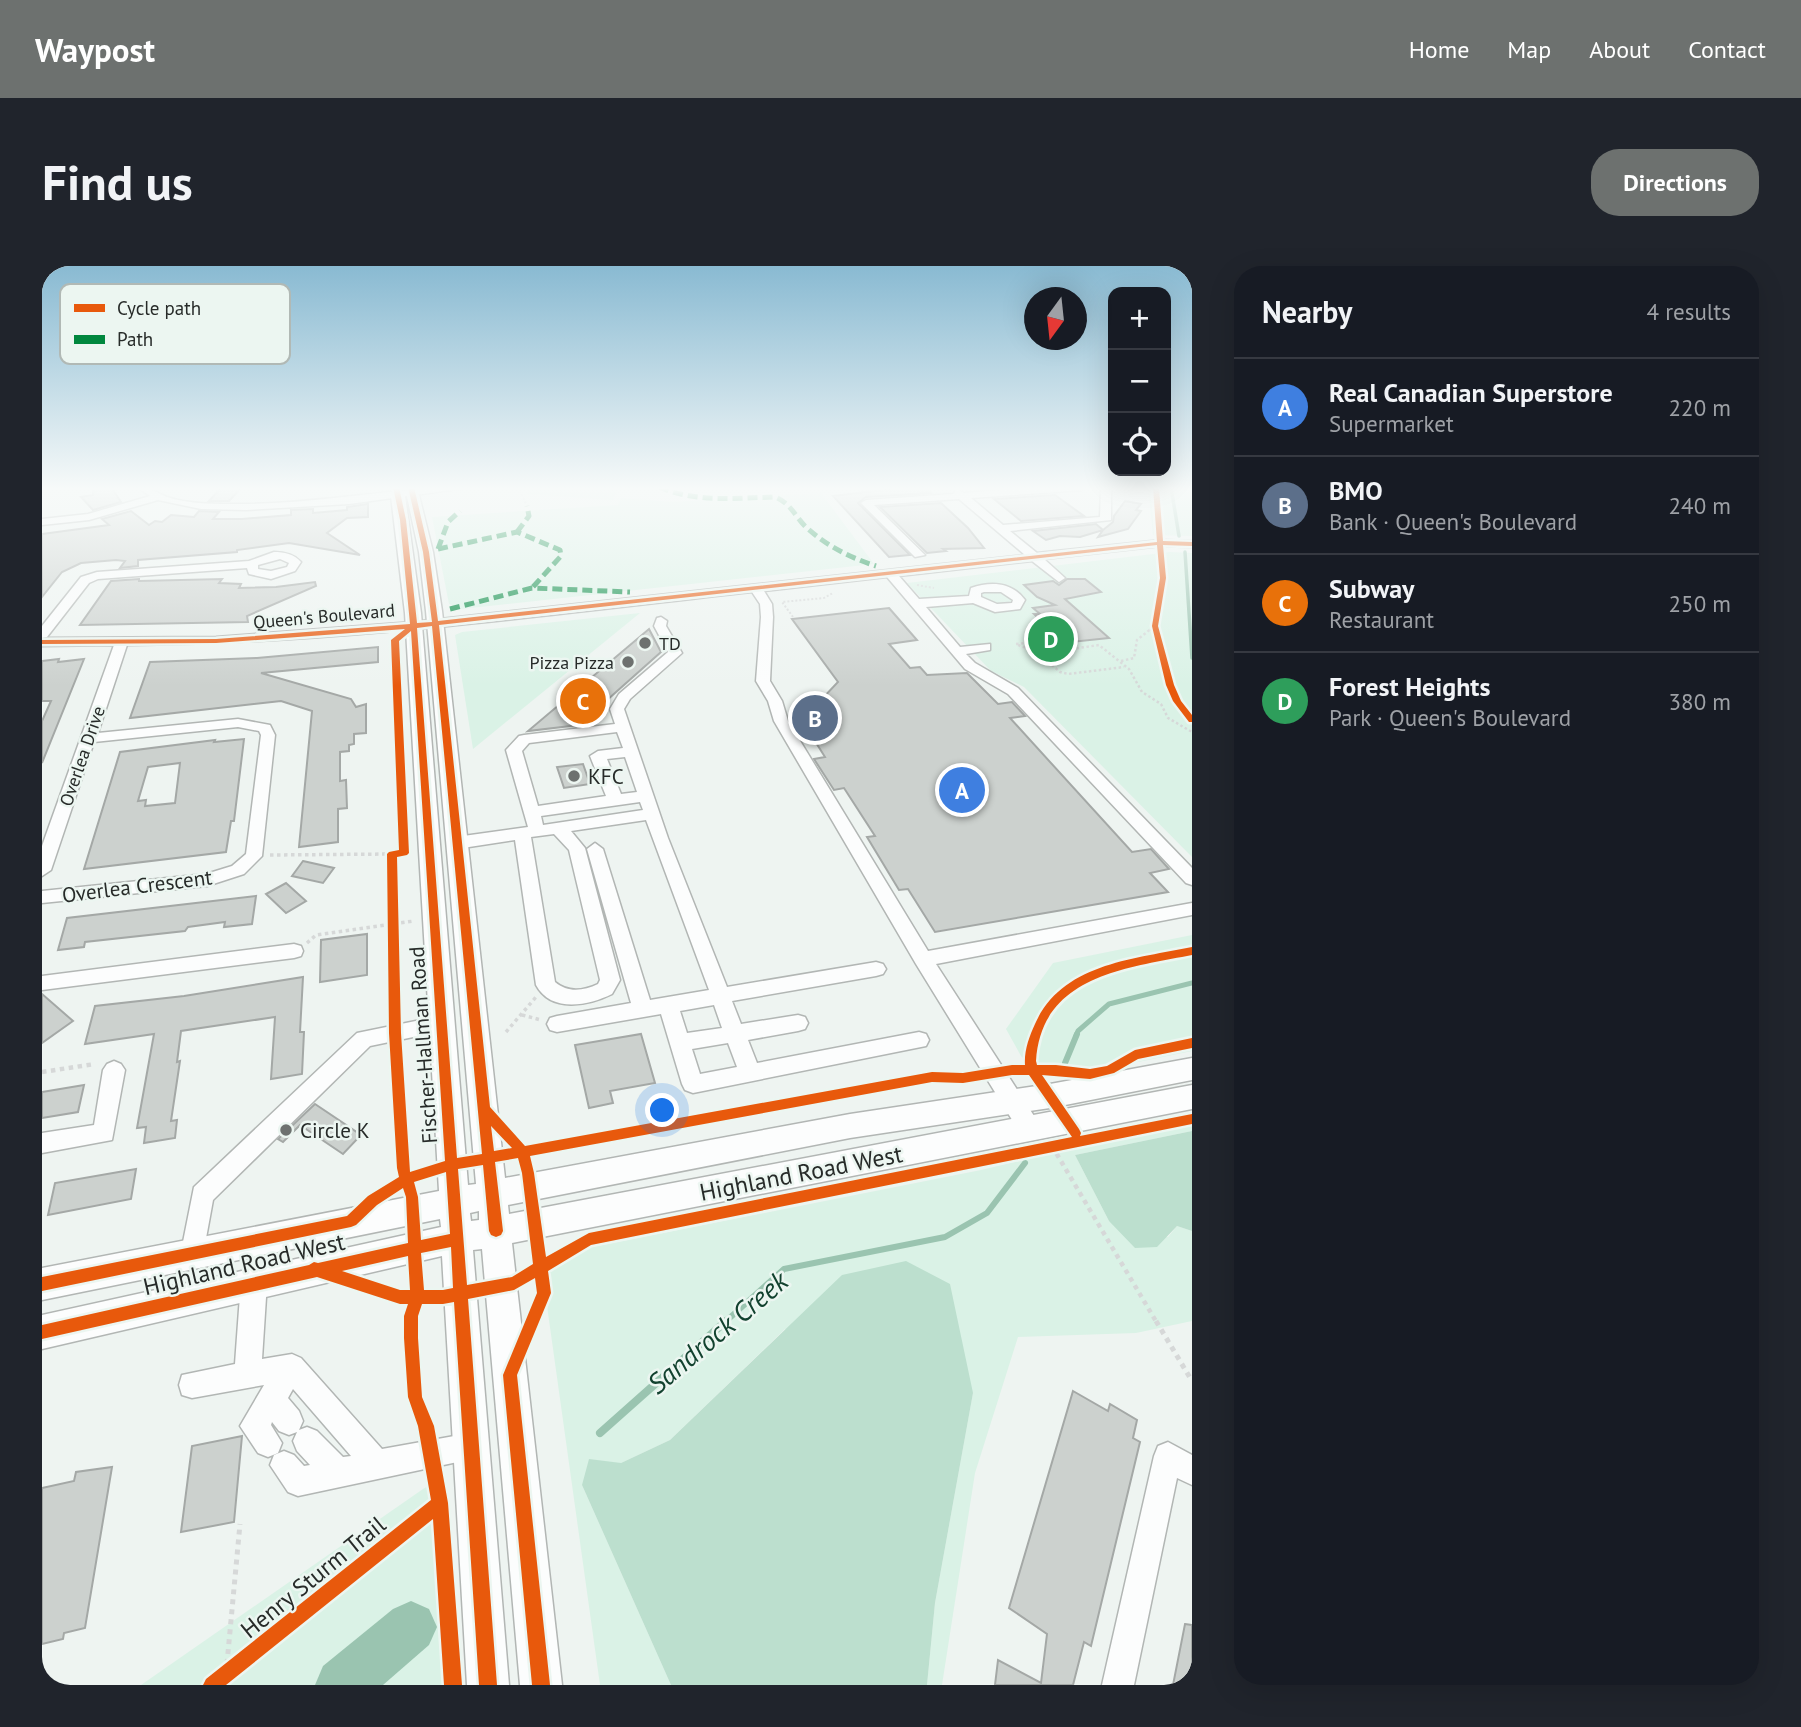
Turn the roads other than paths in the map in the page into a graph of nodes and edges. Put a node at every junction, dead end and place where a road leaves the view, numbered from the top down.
1 (408, 553) edge
2 (426, 553) edge
3 (1028, 553) edge
4 (1074, 553) edge
5 (1034, 558) junction
6 (252, 564) dead end
7 (890, 573) junction
8 (1059, 578) dead end
9 (756, 588) junction
10 (975, 599) dead end
11 (916, 603) junction
12 (661, 621) dead end
13 (435, 624) junction
14 (413, 626) junction
15 (42, 634) edge
16 (42, 642) edge
17 (122, 642) junction
18 (985, 647) dead end
19 (957, 651) junction
20 (623, 727) junction
21 (89, 738) junction
22 (631, 752) junction
23 (645, 796) junction
24 (615, 800) junction
25 (532, 811) junction
26 (650, 814) junction
27 (558, 828) junction
28 (530, 832) junction
29 (456, 843) junction
30 (595, 849) dead end
31 (42, 870) edge
32 (1192, 879) edge
33 (42, 897) edge
34 (1192, 909) edge
35 (294, 951) road end
36 (923, 958) junction
37 (876, 968) dead end
38 (42, 983) edge
39 (720, 996) junction
40 (668, 1005) junction
41 (643, 1010) junction
42 (798, 1023) dead end
43 (440, 1024) junction
44 (557, 1024) dead end
45 (735, 1034) junction
46 (919, 1040) dead end
47 (680, 1043) junction
48 (1192, 1069) edge
49 (114, 1070) road end
50 (750, 1073) junction
51 (1192, 1097) edge
52 (1013, 1101) junction
53 (1046, 1142) junction
54 (42, 1143) edge
55 (492, 1194) junction
56 (453, 1201) junction
57 (496, 1231) junction
58 (456, 1239) junction
59 (192, 1252) junction
60 (254, 1282) junction
61 (42, 1284) edge
62 (42, 1332) edge
63 (292, 1367) junction
64 (247, 1375) junction
65 (192, 1385) dead end
66 (271, 1400) junction
67 (471, 1447) junction
68 (377, 1464) junction
69 (1192, 1471) edge
70 (338, 1473) junction
71 (488, 1685) edge
72 (541, 1685) edge
73 (1118, 1685) edge

1 - 14 main road, Fischer-Hallman Road
2 - 13 main road
3 - 5 street
4 - 5 street, Queen's Boulevard
5 - 7 street, Queen's Boulevard
5 - 8 street
6 - 15 street
7 - 9 street, Queen's Boulevard
7 - 11 street
9 - 13 street, Queen's Boulevard
9 - 36 street
10 - 11 street
11 - 19 street
12 - 20 street
13 - 14 street, Queen's Boulevard
13 - 29 main road
14 - 17 street, Queen's Boulevard
14 - 43 main road, Fischer-Hallman Road
16 - 17 street, Queen's Boulevard
17 - 21 street, Overlea Drive
18 - 19 street
19 - 32 street
20 - 22 street
20 - 25 street
21 - 31 street, Overlea Drive
21 - 33 street, Overlea Crescent
22 - 23 street
22 - 24 street
23 - 24 street
23 - 26 street
24 - 25 street
25 - 28 street
26 - 27 street
26 - 39 street
27 - 28 street
27 - 28 street
28 - 29 street
29 - 55 main road
30 - 41 street
34 - 36 street
35 - 38 street
36 - 52 street
37 - 39 street
39 - 40 street
39 - 45 street
40 - 41 street
40 - 47 street
41 - 44 street
42 - 45 street
43 - 56 main road, Fischer-Hallman Road
43 - 59 street
45 - 47 street
45 - 50 street
46 - 50 street
47 - 50 street
48 - 52 main road, Highland Road West
49 - 54 street
51 - 53 main road, Highland Road West
52 - 53 street
52 - 55 main road, Highland Road West
53 - 57 main road, Highland Road West
55 - 56 main road, Highland Road West
55 - 57 main road
56 - 58 main road, Fischer-Hallman Road
56 - 59 main road, Highland Road West
57 - 58 main road, Highland Road West
57 - 72 main road
58 - 60 main road, Highland Road West
58 - 67 main road, Fischer-Hallman Road
59 - 61 main road, Highland Road West
60 - 62 main road, Highland Road West
60 - 64 street
63 - 64 street
63 - 66 street
63 - 68 street
64 - 65 street
66 - 70 street
66 - 70 street
67 - 68 street
67 - 71 main road, Fischer-Hallman Road
68 - 70 street
69 - 73 street

